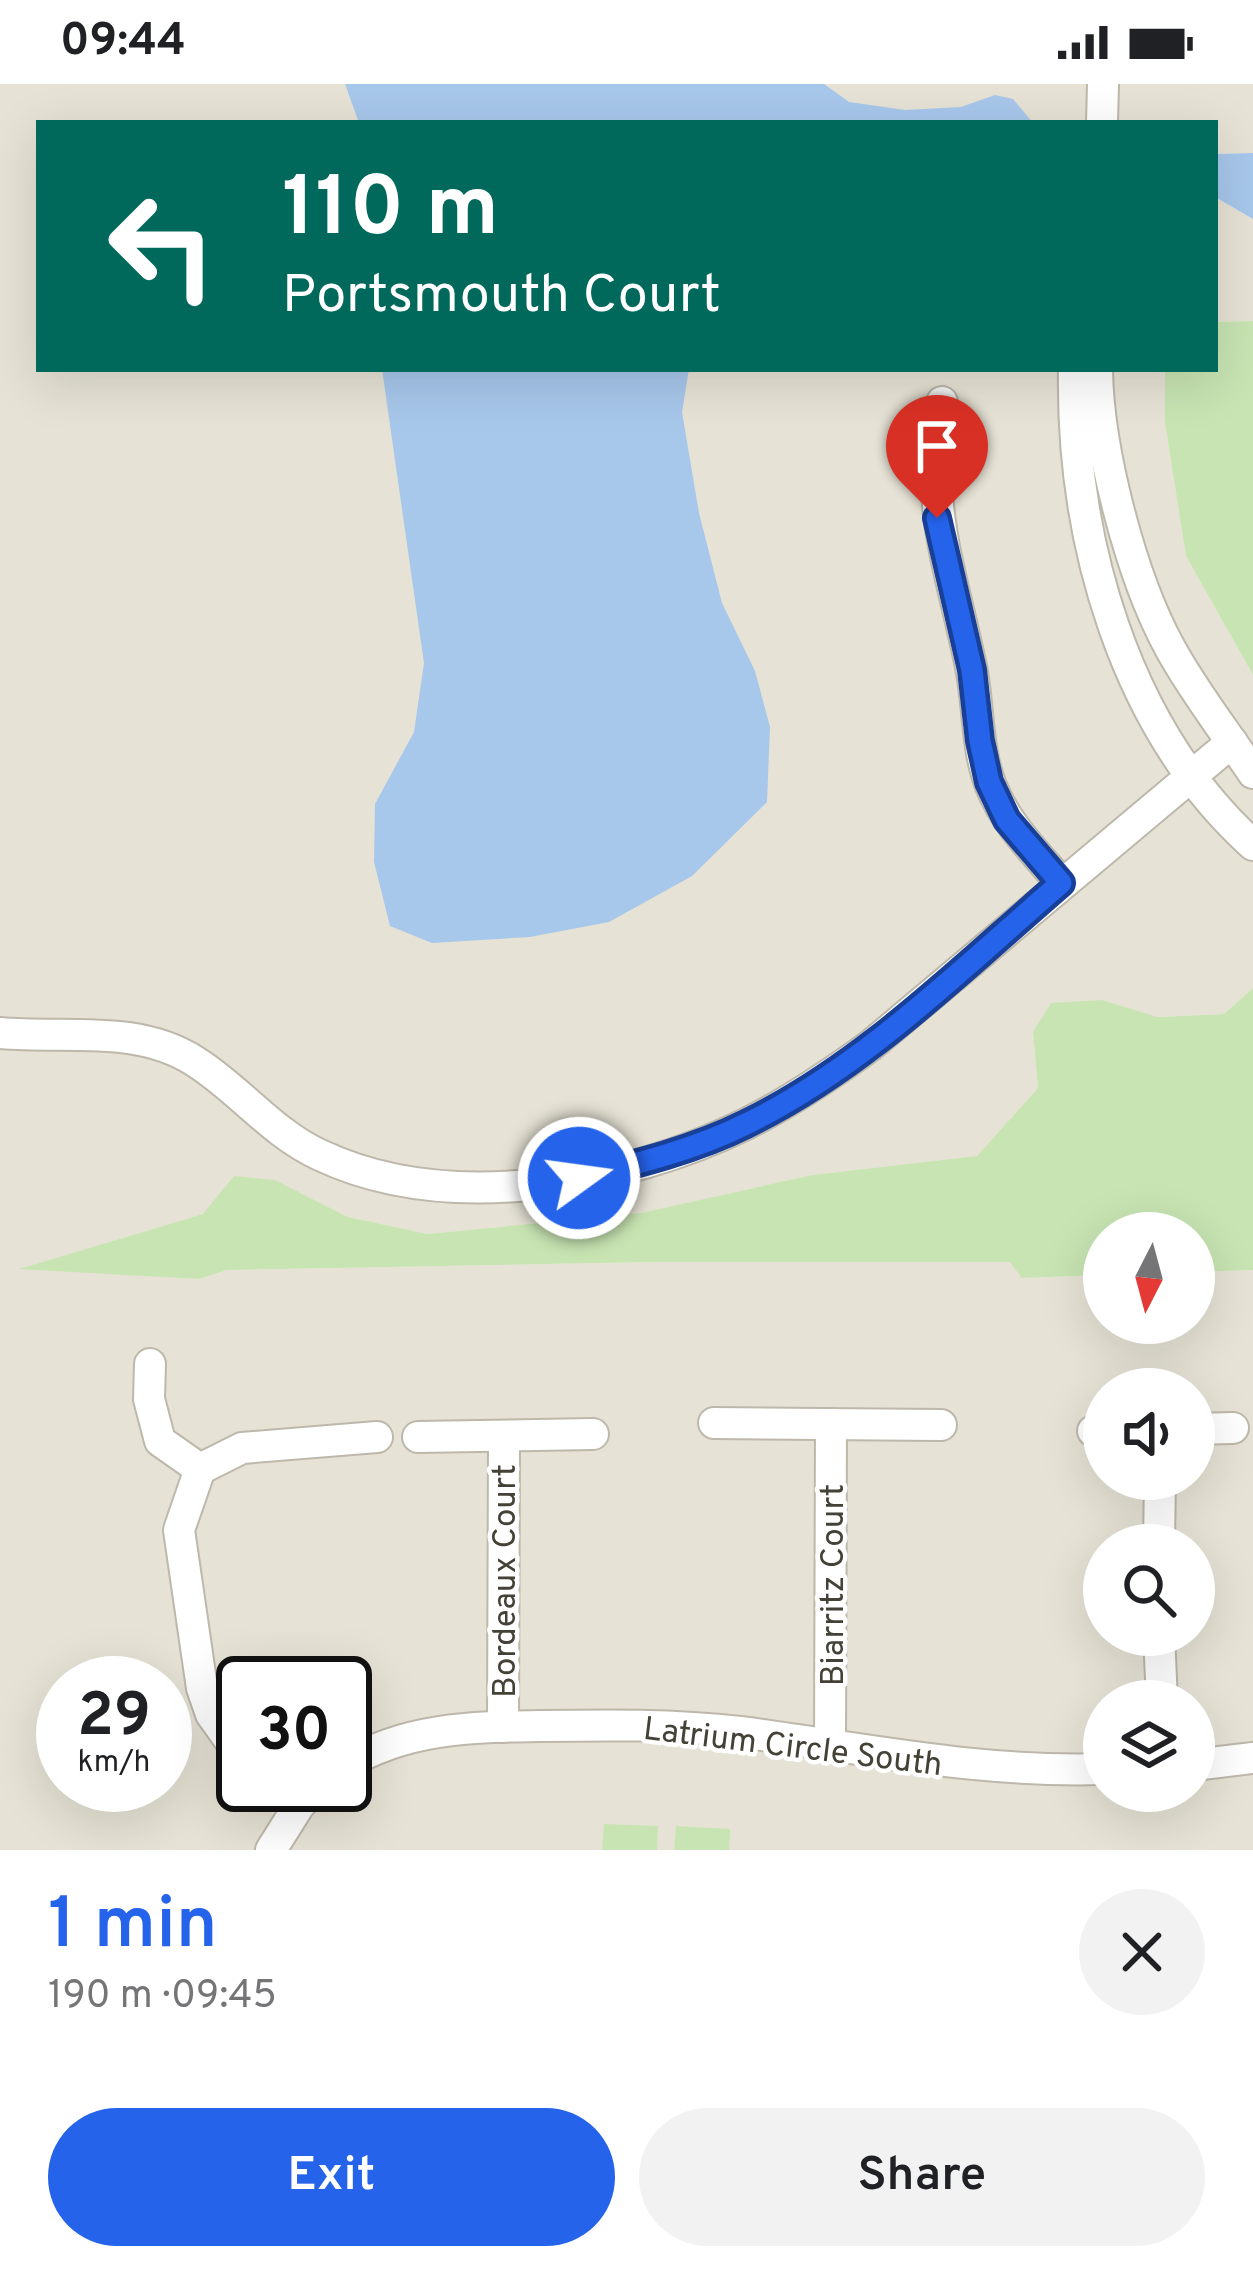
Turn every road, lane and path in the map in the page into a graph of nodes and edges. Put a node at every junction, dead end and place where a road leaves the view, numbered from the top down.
1 (1103, 84) edge
2 (1102, 120) edge
3 (1074, 372) edge
4 (1097, 372) edge
5 (942, 402) dead end
6 (1232, 742) junction
7 (1253, 773) edge
8 (1193, 776) junction
9 (1253, 845) edge
10 (1061, 883) junction
11 (0, 1033) edge
12 (150, 1364) dead end
13 (714, 1423) dead end
14 (831, 1424) junction
15 (941, 1425) dead end
16 (1215, 1428) edge
17 (1233, 1428) dead end
18 (592, 1435) dead end
19 (504, 1436) junction
20 (377, 1437) dead end
21 (418, 1437) dead end
22 (200, 1468) junction
23 (216, 1721) edge
24 (503, 1727) junction
25 (830, 1746) junction
26 (372, 1752) edge
27 (1253, 1758) edge
28 (1215, 1763) edge
29 (1083, 1770) edge
30 (289, 1812) edge
31 (271, 1850) edge

1 - 2 street
3 - 8 street
4 - 6 street
5 - 10 street
6 - 7 street
6 - 8 street
8 - 9 street
8 - 10 street
10 - 11 street
12 - 22 street
13 - 14 street
14 - 15 street
14 - 25 street, Biarritz Court
16 - 17 street
18 - 19 street, Bordeaux Court
19 - 21 street, Bordeaux Court
19 - 24 street, Bordeaux Court
20 - 22 street
22 - 23 street
24 - 25 street, Latrium Circle South
24 - 26 street, Latrium Circle South
25 - 29 street, Latrium Circle South
27 - 28 street
30 - 31 street

